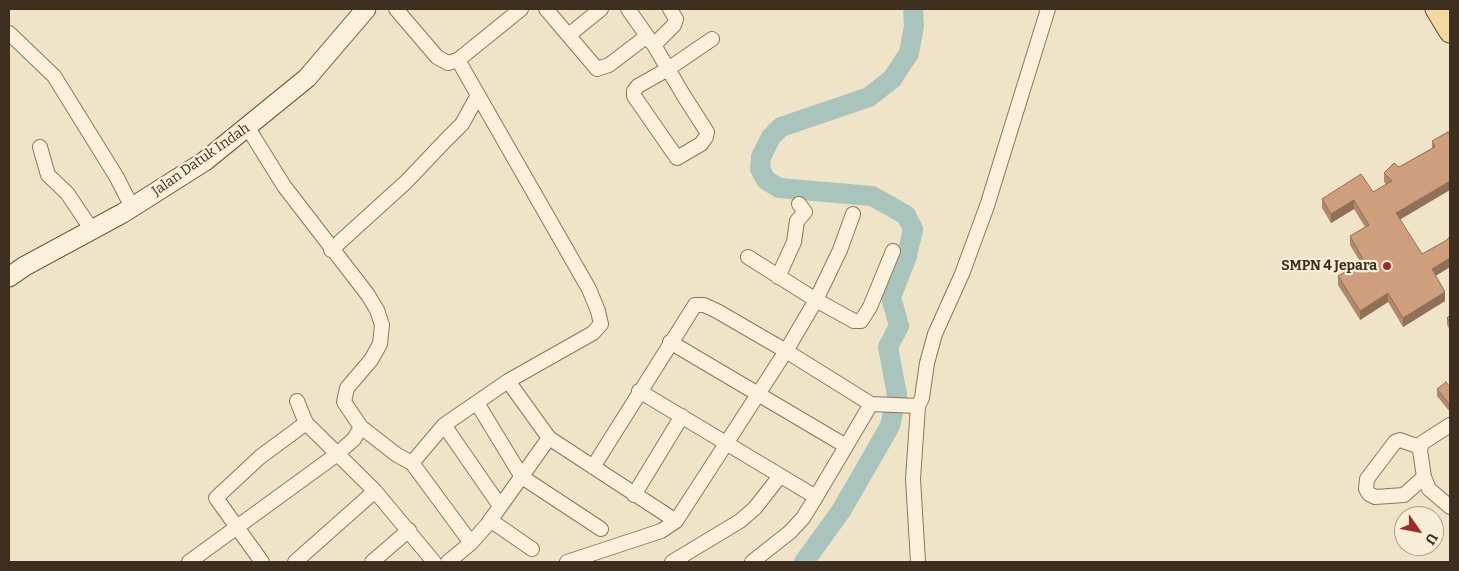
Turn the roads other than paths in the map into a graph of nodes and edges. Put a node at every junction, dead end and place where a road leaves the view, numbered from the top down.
1 (366, 9) edge
2 (396, 9) edge
3 (521, 9) edge
4 (546, 9) edge
5 (601, 9) edge
6 (628, 9) edge
7 (670, 9) edge
8 (1048, 9) edge
9 (1436, 9) edge
10 (1450, 32) edge
11 (9, 33) edge
12 (570, 34) junction
13 (712, 39) dead end
14 (650, 41) junction
15 (458, 60) junction
16 (668, 69) junction
17 (477, 97) junction
18 (248, 128) junction
19 (40, 147) dead end
20 (799, 204) dead end
21 (132, 208) junction
22 (852, 214) dead end
23 (92, 230) junction
24 (331, 250) junction
25 (894, 251) dead end
26 (748, 257) dead end
27 (9, 277) edge
28 (778, 277) junction
29 (816, 300) junction
30 (670, 342) junction
31 (786, 350) junction
32 (508, 382) junction
33 (639, 391) junction
34 (758, 394) junction
35 (297, 401) dead end
36 (477, 403) junction
37 (877, 405) junction
38 (914, 407) junction
39 (682, 416) junction
40 (306, 423) junction
41 (444, 425) junction
42 (1450, 425) edge
43 (361, 427) junction
44 (549, 438) junction
45 (725, 443) junction
46 (846, 446) junction
47 (1420, 447) junction
48 (336, 455) junction
49 (412, 462) junction
50 (593, 467) junction
51 (780, 476) junction
52 (522, 477) junction
53 (1424, 477) junction
54 (376, 492) junction
55 (634, 495) junction
56 (816, 497) junction
57 (500, 506) junction
58 (1450, 507) edge
59 (490, 520) junction
60 (676, 521) junction
61 (238, 528) junction
62 (601, 529) dead end
63 (409, 530) junction
64 (471, 543) junction
65 (532, 549) dead end
66 (205, 558) edge
67 (189, 562) edge
68 (262, 562) edge
69 (295, 562) edge
70 (372, 562) edge
71 (434, 562) edge
72 (448, 562) edge
73 (567, 562) edge
74 (672, 562) edge
75 (752, 562) edge
76 (918, 562) edge

1 - 18 street, Jalan Datuk Indah
2 - 15 street
3 - 15 street
4 - 12 street
5 - 12 street
6 - 14 street
7 - 14 street
8 - 38 street
9 - 10 main road
11 - 21 street
12 - 14 street
13 - 16 street
14 - 16 street
15 - 17 street
16 - 16 street
17 - 24 street
17 - 32 street
18 - 21 street, Jalan Datuk Indah
18 - 24 street
19 - 23 street
20 - 28 street
21 - 23 street, Jalan Datuk Indah
22 - 29 street
23 - 27 street, Jalan Datuk Indah
24 - 43 street
25 - 29 street
26 - 28 street
28 - 29 street
29 - 31 street
30 - 31 street
30 - 33 street
30 - 34 street
31 - 34 street
31 - 37 street
32 - 36 street
32 - 44 street
33 - 39 street
33 - 50 street
34 - 45 street
34 - 46 street
35 - 40 street
36 - 41 street
36 - 52 street
37 - 38 street
37 - 46 street
38 - 76 street
39 - 45 street
39 - 55 street
40 - 48 street
40 - 61 street
41 - 49 street
41 - 57 street
42 - 47 street
43 - 48 street
43 - 49 street
44 - 50 street
44 - 52 street
45 - 51 street
45 - 60 street
46 - 56 street
47 - 53 street
47 - 53 street
48 - 54 street
48 - 61 street
49 - 64 street
50 - 55 street
51 - 56 street
51 - 74 street
52 - 57 street
52 - 62 street
53 - 58 street
54 - 63 street
54 - 69 street
55 - 60 street
56 - 75 street
57 - 59 street
59 - 64 street
59 - 65 street
60 - 73 street
61 - 66 street
61 - 68 street
63 - 70 street
63 - 71 street
64 - 72 street
66 - 67 street

